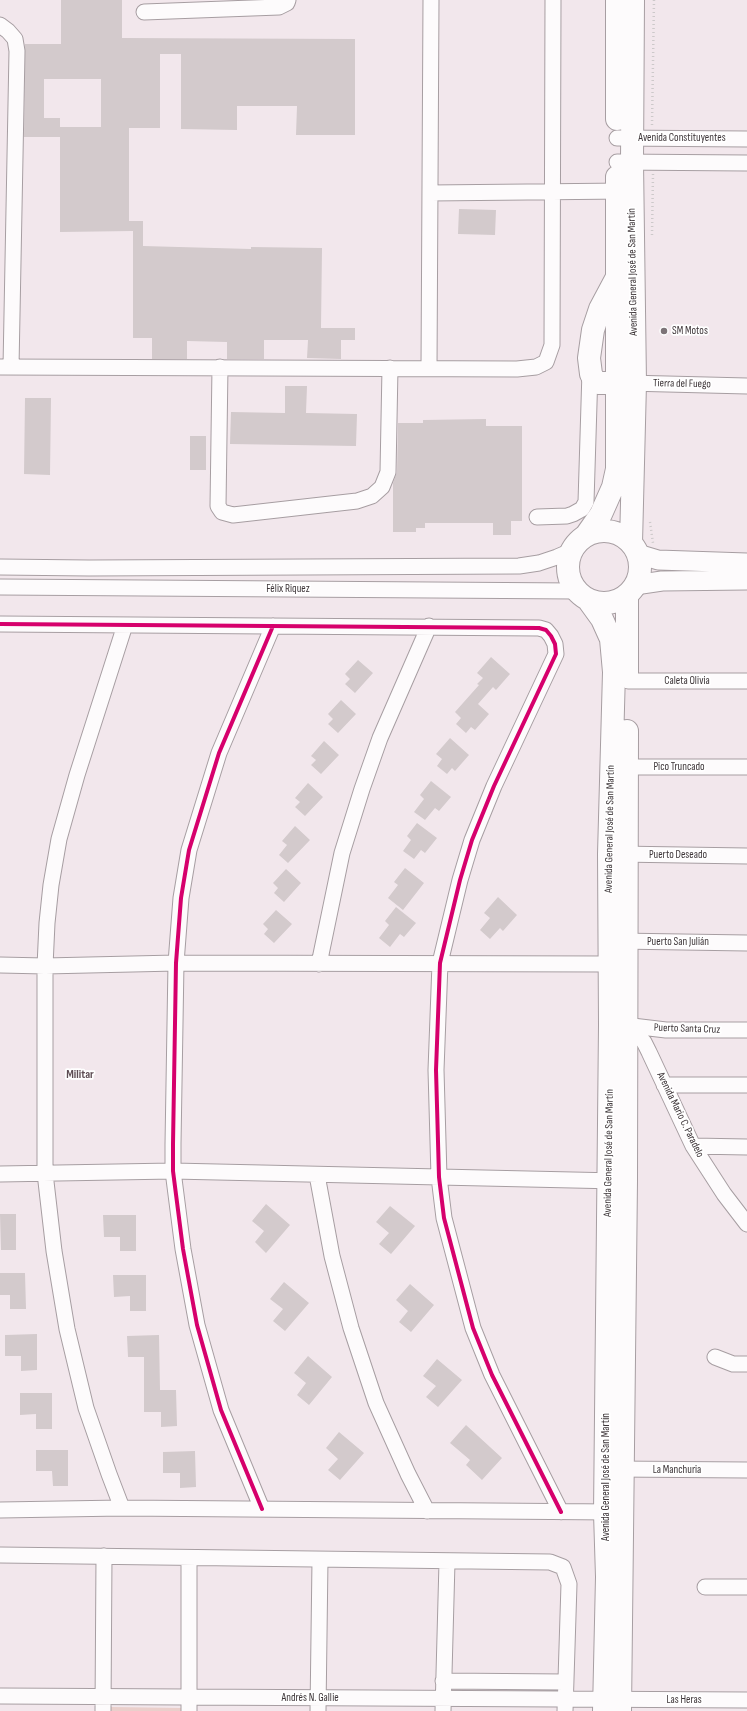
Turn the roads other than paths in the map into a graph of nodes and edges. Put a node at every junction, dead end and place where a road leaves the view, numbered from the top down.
1 (288, 0) edge
2 (431, 0) edge
3 (553, 0) edge
4 (617, 0) edge
5 (633, 0) edge
6 (144, 12) dead end
7 (0, 25) edge
8 (624, 138) junction
9 (747, 139) edge
10 (624, 162) junction
11 (747, 163) edge
12 (625, 191) junction
13 (554, 192) junction
14 (430, 193) junction
15 (7, 231) edge
16 (617, 276) junction
17 (6, 367) edge
18 (220, 368) junction
19 (390, 368) junction
20 (430, 368) junction
21 (606, 382) junction
22 (747, 386) edge
23 (537, 517) dead end
24 (587, 534) junction
25 (635, 549) junction
26 (571, 551) junction
27 (747, 563) edge
28 (0, 567) edge
29 (747, 580) edge
30 (0, 587) edge
31 (631, 590) junction
32 (582, 596) junction
33 (0, 624) edge
34 (125, 626) junction
35 (273, 626) junction
36 (429, 626) junction
37 (628, 681) junction
38 (747, 681) edge
39 (619, 766) junction
40 (747, 767) edge
41 (618, 854) junction
42 (747, 856) edge
43 (618, 941) junction
44 (747, 943) edge
45 (176, 963) junction
46 (440, 963) junction
47 (319, 964) junction
48 (609, 964) junction
49 (0, 965) edge
50 (45, 966) junction
51 (618, 1025) junction
52 (747, 1030) edge
53 (664, 1085) junction
54 (747, 1085) edge
55 (693, 1146) junction
56 (747, 1147) edge
57 (174, 1172) junction
58 (45, 1173) junction
59 (0, 1174) edge
60 (317, 1175) junction
61 (439, 1177) junction
62 (617, 1181) junction
63 (747, 1224) edge
64 (715, 1357) dead end
65 (747, 1364) edge
66 (615, 1469) junction
67 (747, 1470) edge
68 (122, 1508) junction
69 (262, 1509) junction
70 (0, 1510) edge
71 (427, 1511) junction
72 (560, 1512) junction
73 (614, 1512) junction
74 (0, 1555) edge
75 (104, 1556) junction
76 (189, 1558) junction
77 (320, 1560) junction
78 (447, 1562) junction
79 (705, 1587) dead end
80 (747, 1587) edge
81 (444, 1681) junction
82 (566, 1682) junction
83 (0, 1696) edge
84 (747, 1700) edge
85 (103, 1704) edge
86 (189, 1704) edge
87 (318, 1704) edge
88 (443, 1705) edge
89 (565, 1705) edge
90 (612, 1705) edge

1 - 6 street
2 - 14 street
3 - 13 street
4 - 8 highway, Avenida General José de San Martín
5 - 8 highway, Avenida General José de San Martín
7 - 15 street
8 - 9 street, Avenida Constituyentes
8 - 10 highway, Avenida General José de San Martín
10 - 11 street
10 - 12 highway, Avenida General José de San Martín
12 - 13 street
12 - 16 highway, Avenida General José de San Martín
12 - 21 highway, Avenida General José de San Martín
13 - 14 street
13 - 20 street
14 - 20 street
15 - 17 street
16 - 21 highway, Avenida General José de San Martín
16 - 21 highway
17 - 18 street
18 - 19 street
18 - 19 street
19 - 20 street
21 - 22 street, Tierra del Fuego
21 - 23 street
21 - 24 highway, Avenida General José de San Martín
21 - 25 highway, Avenida General José de San Martín
24 - 25 highway
24 - 26 highway, Avenida General José de San Martín
25 - 27 main road
25 - 31 highway, Avenida General José de San Martín
26 - 28 street, Félix Riquez
26 - 32 highway, Avenida General José de San Martín
29 - 31 main road
30 - 32 street, Félix Riquez
31 - 32 highway
31 - 37 highway, Avenida General José de San Martín
32 - 39 highway, Avenida General José de San Martín
33 - 34 street
34 - 35 street
34 - 50 street
35 - 36 street
35 - 45 street
36 - 46 street
36 - 47 street
37 - 38 street, Caleta Olivia
37 - 39 highway, Avenida General José de San Martín
39 - 40 street, Pico Truncado
39 - 41 highway, Avenida General José de San Martín
41 - 42 street, Puerto Deseado
41 - 43 highway, Avenida General José de San Martín
43 - 44 street, Puerto San Julián
43 - 48 highway, Avenida General José de San Martín
43 - 51 highway, Avenida General José de San Martín
45 - 47 street
45 - 50 street
45 - 57 street
46 - 47 street
46 - 48 street
46 - 61 street
48 - 51 highway, Avenida General José de San Martín
49 - 50 street
50 - 58 street
51 - 52 street, Puerto Santa Cruz
51 - 53 street, Avenida Mario C. Paradelo
51 - 62 highway, Avenida General José de San Martín
53 - 54 street
53 - 55 street, Avenida Mario C. Paradelo
55 - 56 street
55 - 63 street, Avenida Mario C. Paradelo
57 - 58 street
57 - 60 street
57 - 69 street
58 - 59 street
58 - 68 street
60 - 61 street
60 - 71 street
61 - 62 street
61 - 72 street
62 - 66 highway, Avenida General José de San Martín
64 - 65 street
66 - 67 street, La Manchuria
66 - 73 highway, Avenida General José de San Martín
68 - 69 street
68 - 70 street
69 - 71 street
71 - 72 street
72 - 73 street
73 - 90 highway, Avenida General José de San Martín
74 - 75 street
75 - 76 street
75 - 85 street
76 - 77 street
76 - 86 street
77 - 78 street
77 - 87 street
78 - 81 street
78 - 82 street
79 - 80 street
81 - 82 street
81 - 88 street
82 - 89 street
83 - 85 street, Andrés N. Gallie
84 - 90 street, Las Heras
85 - 86 street, Andrés N. Gallie
86 - 87 street, Andrés N. Gallie
87 - 88 street, Andrés N. Gallie
88 - 89 street, Andrés N. Gallie
89 - 90 street, Andrés N. Gallie

